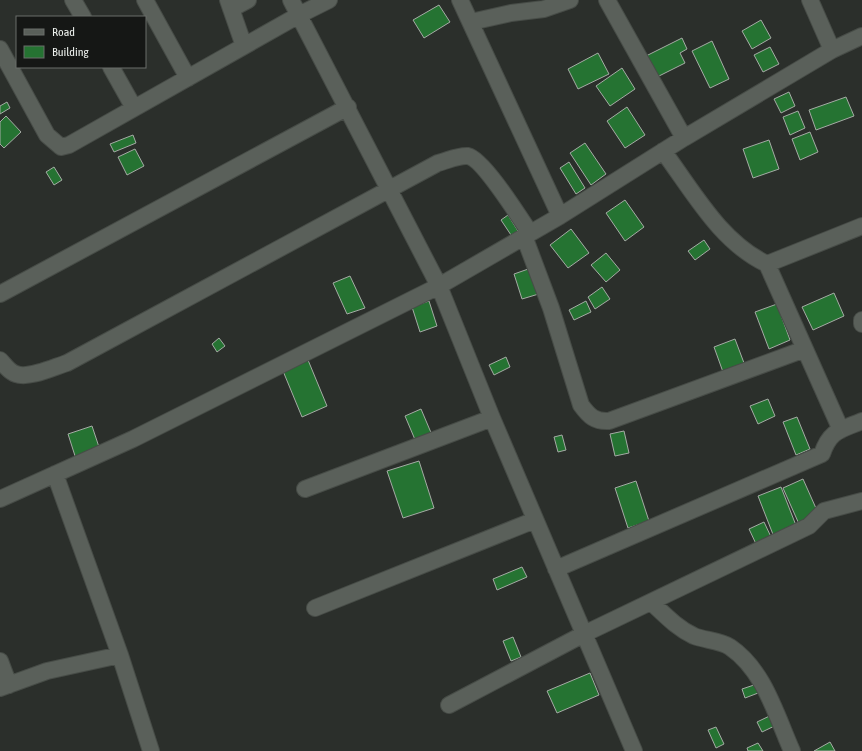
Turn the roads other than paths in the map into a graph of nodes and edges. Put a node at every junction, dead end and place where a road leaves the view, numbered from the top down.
1 (73, 0) edge
2 (145, 0) edge
3 (248, 0) edge
4 (291, 0) edge
5 (329, 0) edge
6 (460, 0) edge
7 (570, 0) edge
8 (607, 0) edge
9 (810, 0) edge
10 (230, 4) edge
11 (299, 15) junction
12 (82, 16) edge
13 (471, 22) junction
14 (862, 36) edge
15 (244, 46) junction
16 (0, 49) edge
17 (832, 50) junction
18 (112, 68) edge
19 (188, 78) junction
20 (348, 107) junction
21 (134, 108) junction
22 (684, 138) junction
23 (663, 151) junction
24 (388, 190) junction
25 (560, 216) junction
26 (862, 226) edge
27 (527, 235) junction
28 (767, 264) junction
29 (439, 286) junction
30 (0, 294) edge
31 (862, 320) edge
32 (862, 324) edge
33 (805, 348) junction
34 (0, 360) edge
35 (492, 418) junction
36 (862, 420) edge
37 (841, 430) junction
38 (55, 474) junction
39 (305, 490) dead end
40 (0, 499) edge
41 (862, 501) edge
42 (535, 520) junction
43 (556, 569) junction
44 (651, 602) junction
45 (315, 608) dead end
46 (584, 634) junction
47 (120, 655) junction
48 (0, 661) edge
49 (4, 686) edge
50 (449, 705) dead end
51 (151, 751) edge
52 (634, 751) edge
53 (792, 751) edge

1 - 12 street
2 - 19 street
3 - 10 street
4 - 11 street
5 - 11 street
6 - 13 street
7 - 13 street
8 - 22 street
9 - 17 street
10 - 15 street
11 - 15 street
11 - 20 street
13 - 25 street
14 - 17 street
15 - 19 street
16 - 21 street
17 - 22 street
18 - 21 street
19 - 21 street
20 - 24 street
20 - 30 street
22 - 23 street
23 - 25 street
23 - 28 street
24 - 27 street
24 - 29 street
24 - 34 street
25 - 27 street
26 - 28 street
27 - 29 street
27 - 33 street
28 - 33 street
29 - 35 street
29 - 38 street
31 - 32 street
33 - 37 street
35 - 39 street
35 - 42 street
36 - 37 street
37 - 43 street
38 - 40 street
38 - 47 street
41 - 44 street
42 - 43 street
42 - 45 street
43 - 46 street
44 - 46 street
44 - 53 street
46 - 50 street
46 - 52 street
47 - 49 street
47 - 51 street
48 - 49 street

